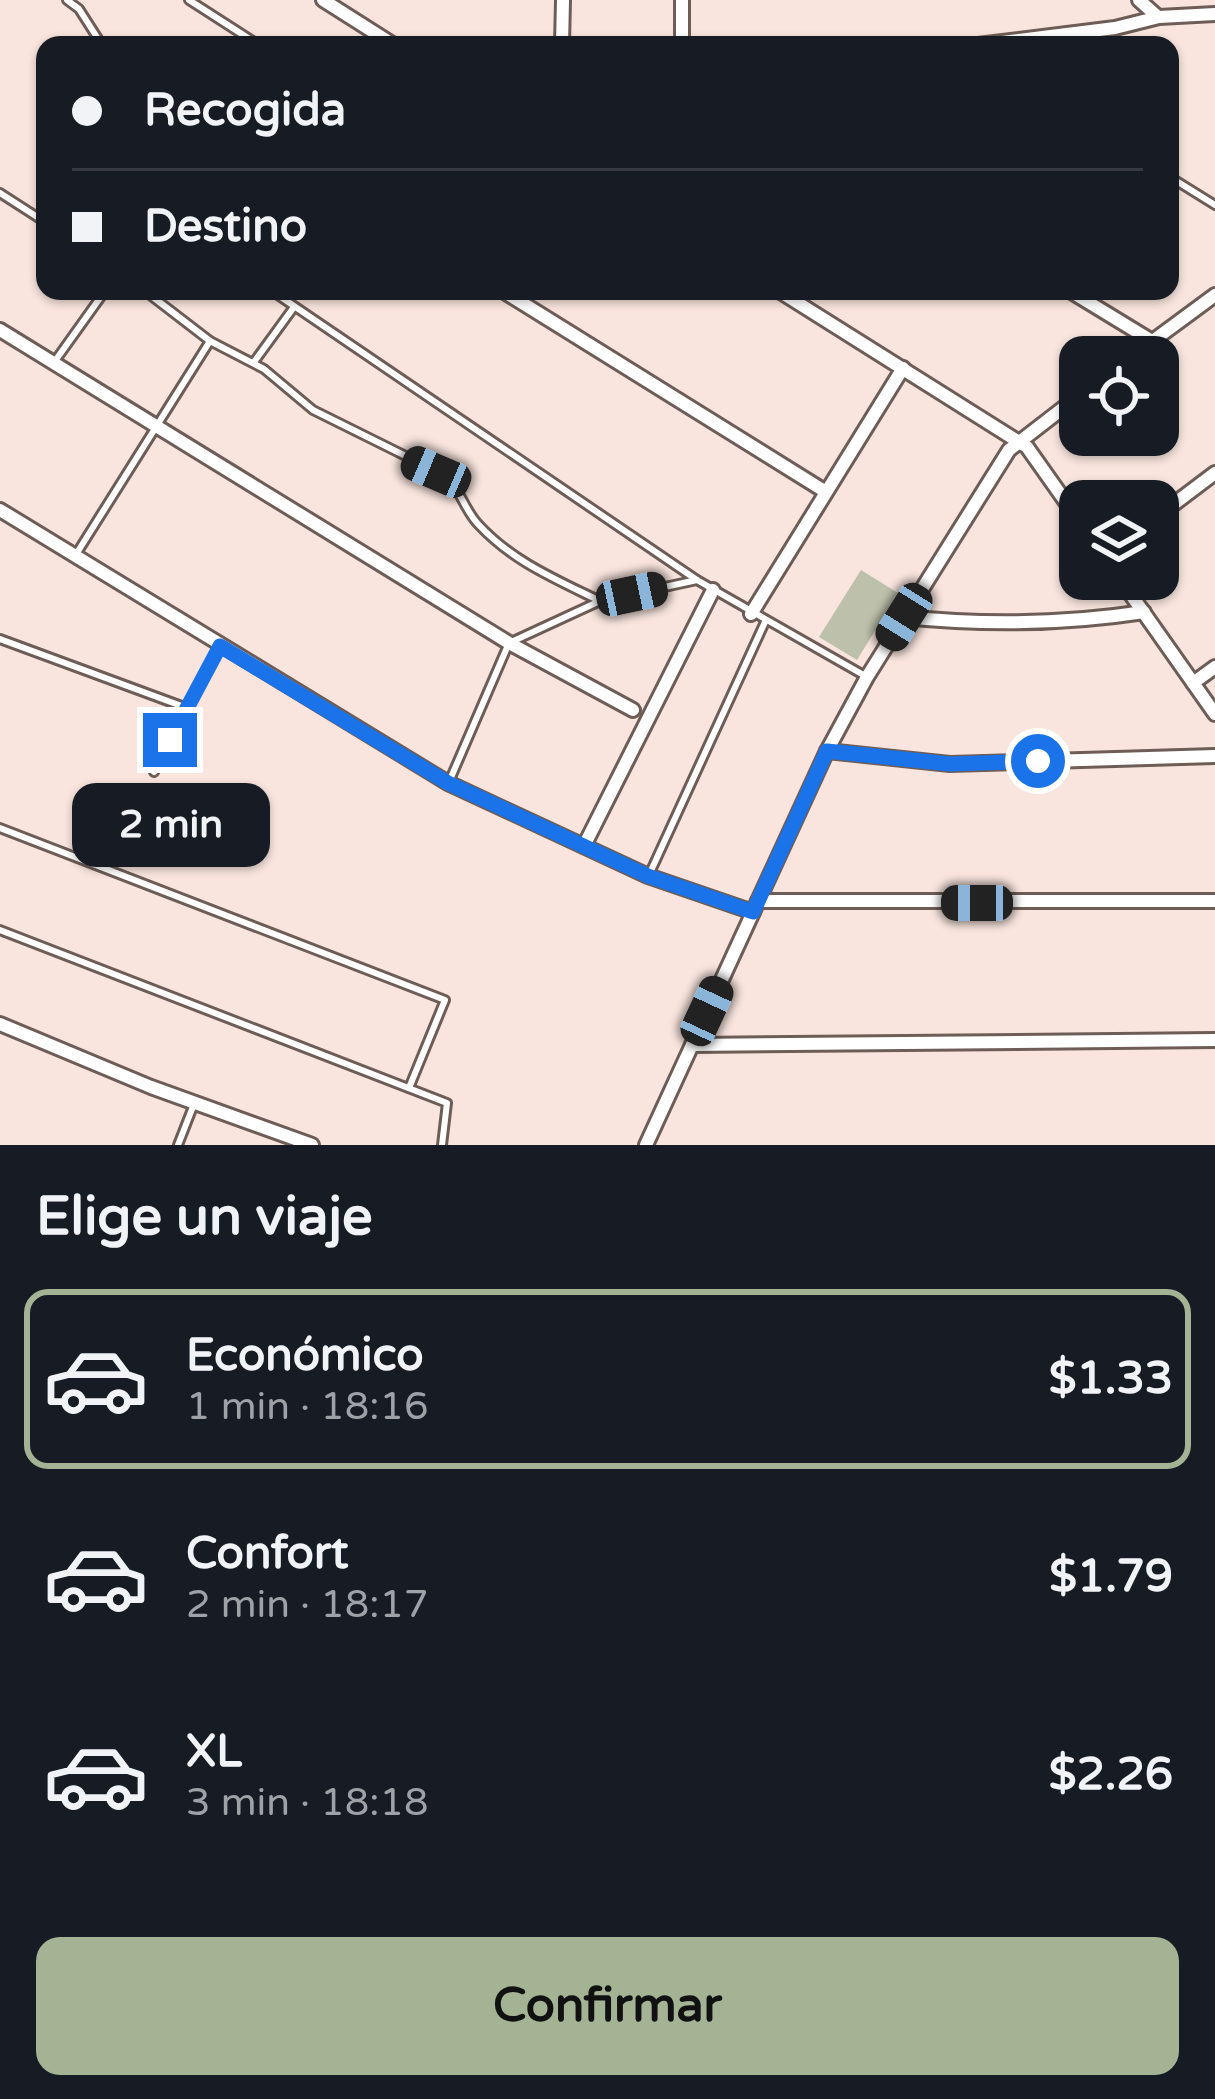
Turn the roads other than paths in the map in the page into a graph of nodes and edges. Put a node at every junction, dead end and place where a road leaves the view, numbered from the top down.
1 (67, 0) edge
2 (189, 0) edge
3 (323, 0) edge
4 (563, 0) edge
5 (682, 0) edge
6 (1139, 0) edge
7 (1215, 14) edge
8 (1159, 17) junction
9 (1115, 28) junction
10 (96, 36) edge
11 (245, 36) edge
12 (369, 36) edge
13 (562, 36) edge
14 (682, 36) edge
15 (1051, 36) edge
16 (1113, 36) edge
17 (1179, 183) edge
18 (0, 193) edge
19 (1215, 205) edge
20 (36, 216) edge
21 (1215, 295) edge
22 (99, 300) edge
23 (157, 300) edge
24 (284, 300) edge
25 (517, 300) edge
26 (793, 300) edge
27 (1085, 300) edge
28 (294, 307) junction
29 (0, 330) edge
30 (1144, 336) edge
31 (1159, 336) edge
32 (210, 341) junction
33 (254, 363) junction
34 (53, 364) junction
35 (902, 368) junction
36 (1059, 413) edge
37 (156, 427) junction
38 (1023, 444) junction
39 (1215, 473) edge
40 (826, 492) junction
41 (1059, 493) edge
42 (1179, 500) edge
43 (0, 511) edge
44 (74, 557) junction
45 (697, 580) junction
46 (713, 590) junction
47 (1135, 600) edge
48 (600, 601) junction
49 (1144, 612) junction
50 (751, 614) junction
51 (904, 617) junction
52 (765, 622) junction
53 (0, 639) edge
54 (509, 643) junction
55 (220, 646) junction
56 (1215, 667) edge
57 (867, 677) junction
58 (1193, 683) junction
59 (187, 708) junction
60 (633, 710) dead end
61 (1215, 714) edge
62 (827, 751) junction
63 (1215, 756) edge
64 (154, 772) dead end
65 (448, 783) junction
66 (0, 828) edge
67 (584, 846) junction
68 (648, 876) junction
69 (1215, 901) edge
70 (756, 907) junction
71 (0, 930) edge
72 (0, 1024) edge
73 (1215, 1040) edge
74 (692, 1045) junction
75 (409, 1088) junction
76 (194, 1104) junction
77 (178, 1145) edge
78 (312, 1145) edge
79 (442, 1145) edge
80 (646, 1145) edge

1 - 10 lane
2 - 11 lane
3 - 12 street
4 - 13 street
5 - 14 street
6 - 8 street
7 - 8 street
8 - 9 street
9 - 15 street
9 - 16 lane
17 - 19 lane
18 - 20 lane
21 - 31 street
22 - 34 lane
23 - 32 lane
24 - 28 lane
25 - 40 street
26 - 35 street
27 - 30 street
28 - 33 lane
28 - 45 lane
29 - 34 street
32 - 33 lane
32 - 37 lane
33 - 48 lane
34 - 37 street
35 - 38 street
35 - 40 street
36 - 38 street
37 - 44 lane
37 - 54 street
38 - 41 street
38 - 51 street
39 - 42 street
40 - 50 street
43 - 44 street
44 - 55 street
45 - 46 lane
45 - 48 lane
46 - 50 lane
46 - 67 street
47 - 49 street
48 - 54 lane
49 - 51 street
49 - 58 street
50 - 52 lane
51 - 57 street
52 - 57 lane
52 - 68 lane
53 - 59 lane
54 - 60 street
54 - 65 lane
55 - 59 lane
55 - 65 street
56 - 58 street
57 - 62 street
58 - 61 street
59 - 64 lane
62 - 63 street
62 - 70 street
65 - 67 street
66 - 75 lane
67 - 68 street
68 - 70 street
69 - 70 street
70 - 74 street
71 - 75 lane
72 - 76 street
73 - 74 street
74 - 80 street
75 - 79 lane
76 - 77 lane
76 - 78 street

